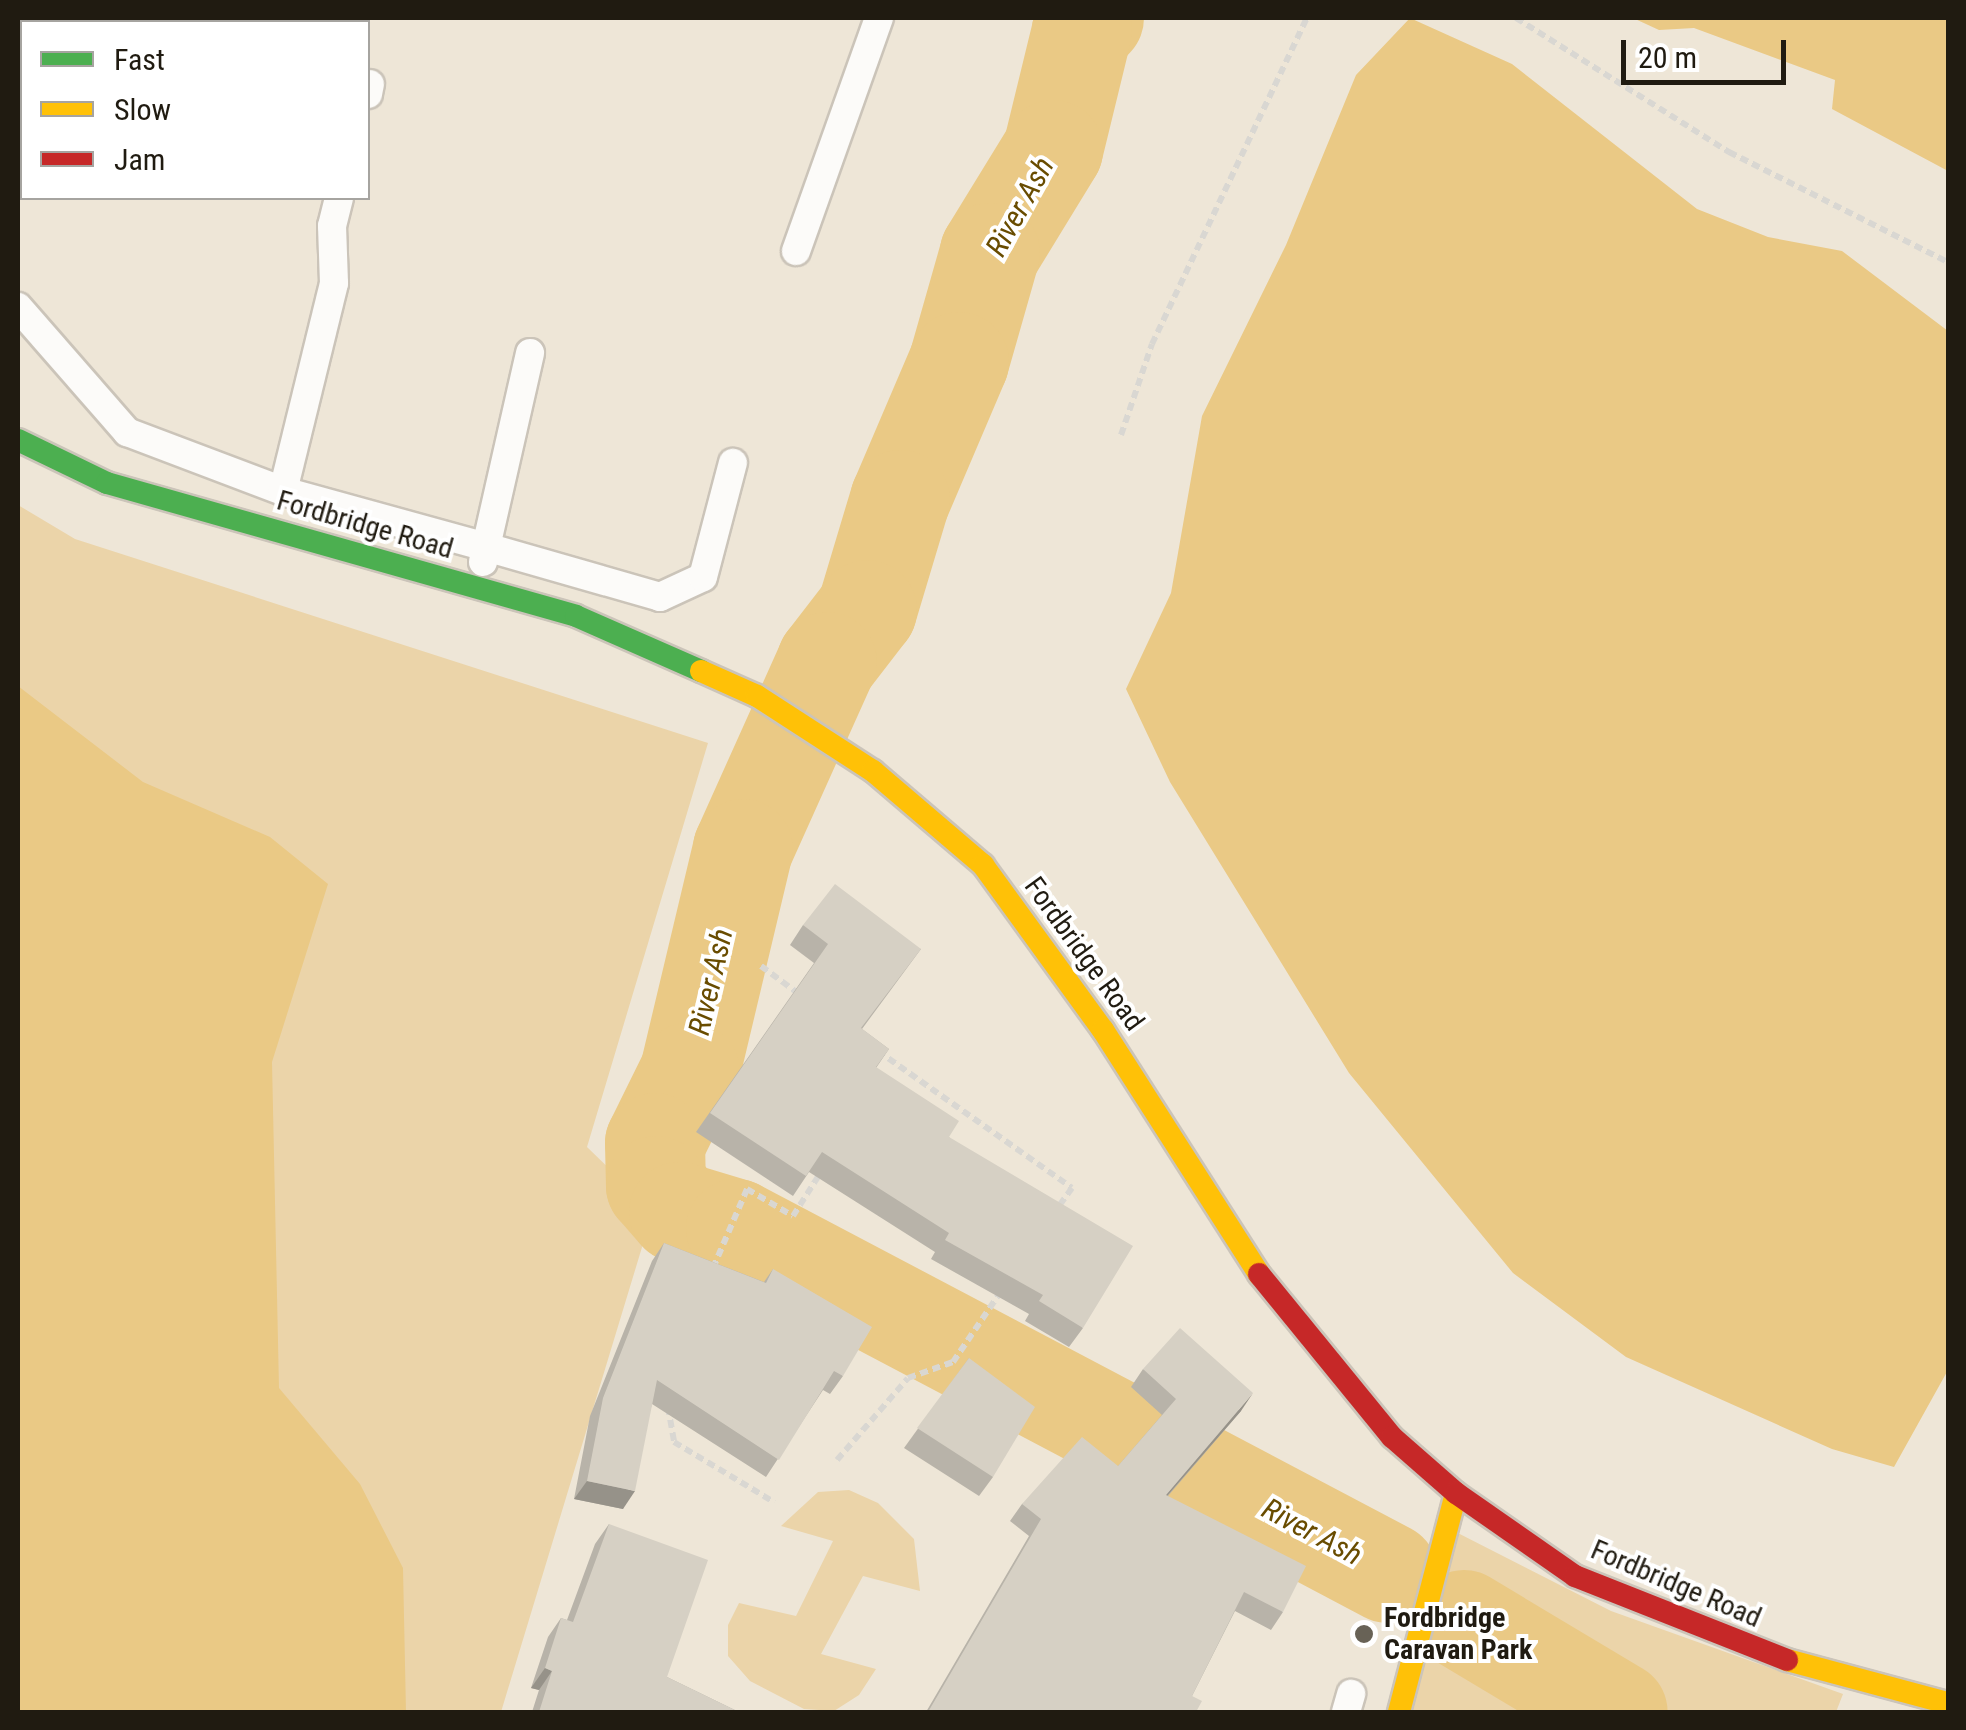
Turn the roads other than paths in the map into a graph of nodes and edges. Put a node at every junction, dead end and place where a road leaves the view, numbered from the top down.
1 (879, 18) edge
2 (338, 200) edge
3 (796, 251) dead end
4 (18, 306) edge
5 (530, 353) dead end
6 (18, 440) edge
7 (733, 464) dead end
8 (283, 491) junction
9 (486, 547) junction
10 (477, 588) junction
11 (1456, 1492) junction
12 (1948, 1703) edge
13 (1399, 1712) edge

1 - 3 lane
2 - 8 lane
4 - 8 lane
5 - 9 lane
6 - 10 street, Fordbridge Road
7 - 9 lane
8 - 9 lane
9 - 10 lane
10 - 11 street, Fordbridge Road
11 - 12 street, Fordbridge Road
11 - 13 street

